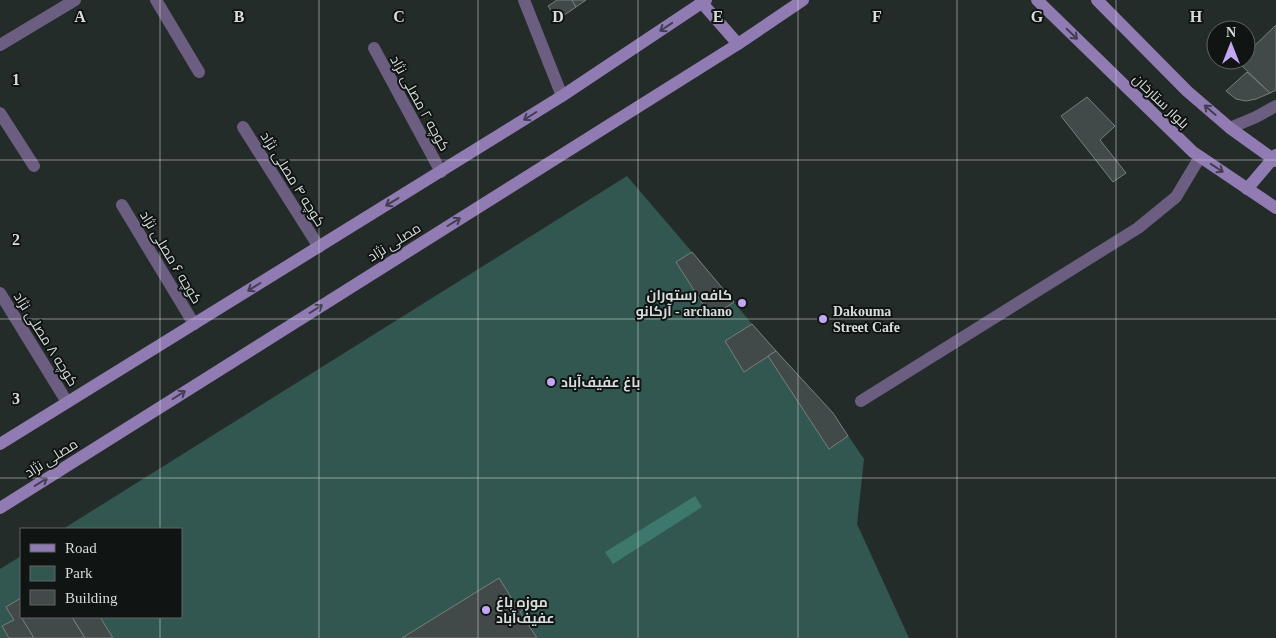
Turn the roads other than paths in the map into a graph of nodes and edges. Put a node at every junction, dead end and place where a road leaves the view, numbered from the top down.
1 (75, 0) edge
2 (156, 0) edge
3 (524, 0) edge
4 (803, 0) edge
5 (1037, 0) edge
6 (1097, 0) edge
7 (704, 1) edge
8 (738, 44) junction
9 (0, 45) edge
10 (374, 48) dead end
11 (199, 72) dead end
12 (562, 96) junction
13 (1276, 106) edge
14 (0, 113) edge
15 (242, 127) dead end
16 (1230, 128) junction
17 (1200, 157) junction
18 (1275, 158) edge
19 (34, 166) dead end
20 (441, 172) junction
21 (1247, 189) junction
22 (122, 205) dead end
23 (1276, 208) edge
24 (319, 247) junction
25 (0, 293) edge
26 (194, 324) junction
27 (861, 401) dead end
28 (67, 402) junction
29 (0, 444) edge
30 (0, 508) edge

1 - 9 street
2 - 11 street
3 - 12 street
4 - 8 main road, مصلی نژاد
5 -> 17 main road, بلوار ستارخان
16 -> 6 main road, بلوار ستارخان
7 - 8 main road
7 -> 12 main road
30 -> 8 main road, مصلی نژاد
10 - 20 street, کوچه ۲ مصلی نژاد
12 -> 20 main road
13 - 16 street
14 - 19 street
15 - 24 street, کوچه ۴ مصلی نژاد
16 - 18 main road, بلوار ستارخان
17 -> 21 main road, بلوار ستارخان
17 - 27 street
18 - 21 main road
20 -> 24 main road
21 - 23 main road, بلوار ستارخان
22 - 26 street, کوچه ۶ مصلی نژاد
24 -> 26 main road
25 - 28 street, کوچه ۸ مصلی نژاد
26 - 28 main road
28 - 29 main road

